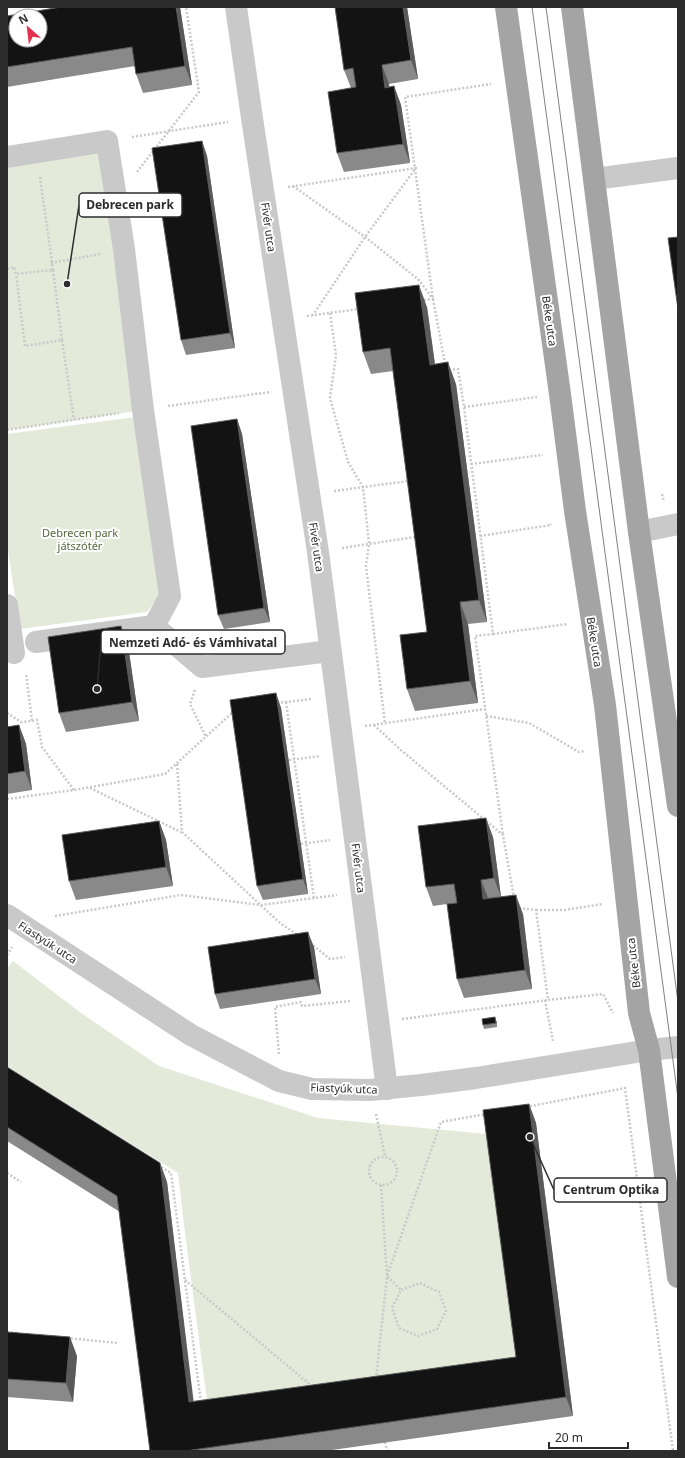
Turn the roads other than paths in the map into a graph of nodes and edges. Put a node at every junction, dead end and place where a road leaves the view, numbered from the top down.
1 (236, 7) edge
2 (506, 7) edge
3 (572, 7) edge
4 (7, 157) edge
5 (678, 168) edge
6 (594, 179) junction
7 (678, 524) edge
8 (639, 532) junction
9 (7, 605) edge
10 (154, 626) junction
11 (36, 642) road end
12 (330, 651) junction
13 (14, 653) dead end
14 (678, 806) edge
15 (7, 915) edge
16 (678, 1047) edge
17 (649, 1050) junction
18 (378, 1089) junction
19 (678, 1277) edge

1 - 12 street, Fivér utca
2 - 17 main road, Béke utca
3 - 6 main road
4 - 10 street
5 - 6 street
6 - 8 main road
7 - 8 street
8 - 14 main road
9 - 13 street
10 - 11 street
10 - 12 street
12 - 18 street, Fivér utca
15 - 18 street, Fiastyúk utca
16 - 17 street, Fiastyúk utca
17 - 18 street, Fiastyúk utca
17 - 19 main road, Béke utca

